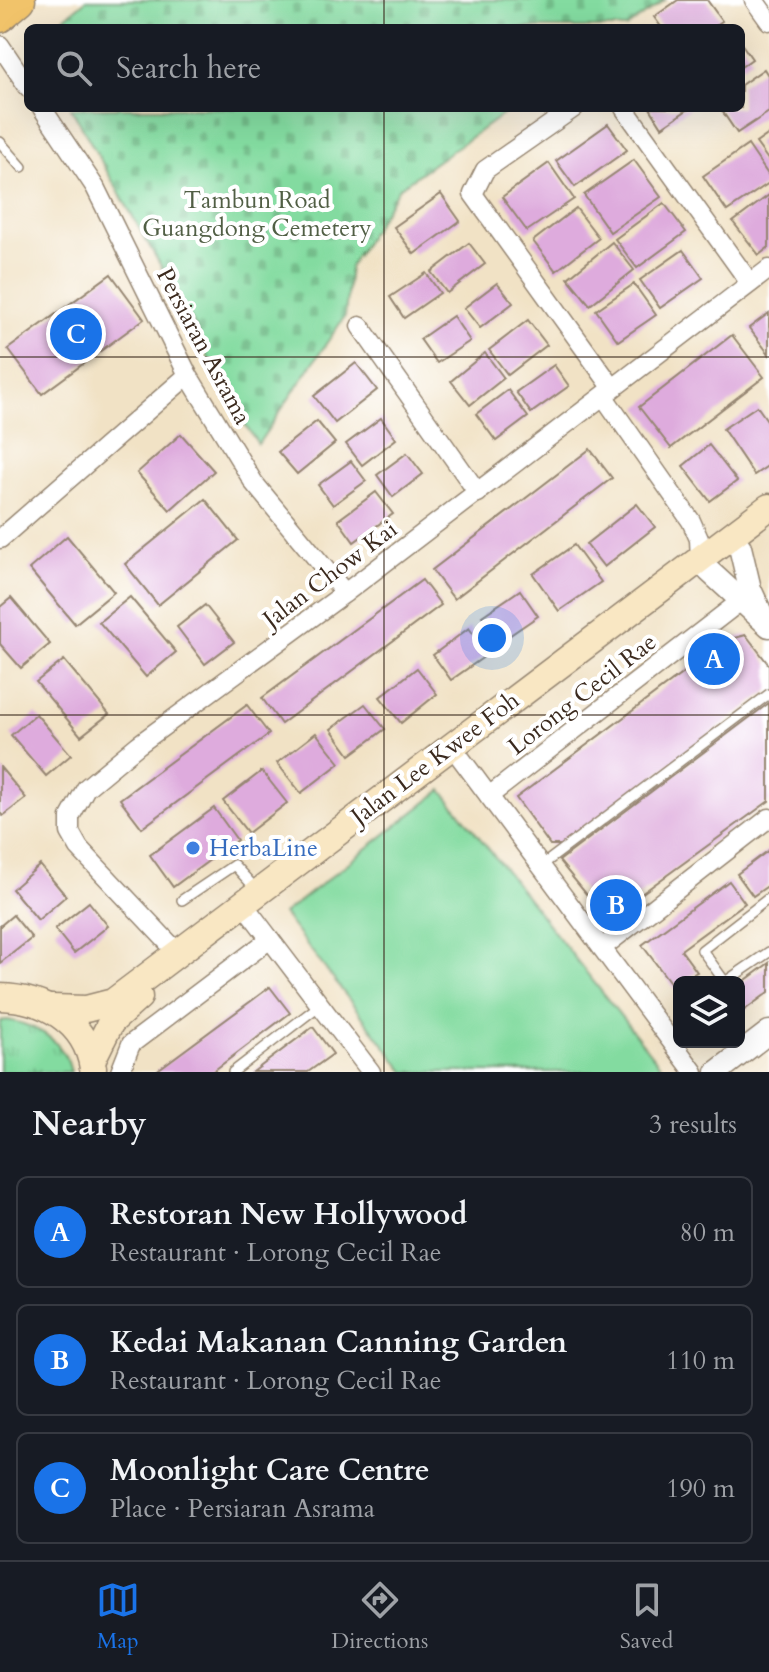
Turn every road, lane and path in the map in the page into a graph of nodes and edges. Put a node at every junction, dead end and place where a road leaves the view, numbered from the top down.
1 (20, 0) edge
2 (754, 0) edge
3 (0, 17) edge
4 (769, 21) edge
5 (0, 45) edge
6 (24, 81) edge
7 (45, 112) edge
8 (568, 112) edge
9 (627, 112) edge
10 (0, 142) edge
11 (22, 167) dead end
12 (769, 269) edge
13 (750, 283) junction
14 (360, 326) dead end
15 (188, 375) junction
16 (608, 392) junction
17 (478, 493) junction
18 (769, 507) edge
19 (691, 521) junction
20 (769, 524) edge
21 (0, 539) edge
22 (735, 541) junction
23 (704, 565) junction
24 (345, 593) junction
25 (742, 600) junction
26 (767, 623) edge
27 (769, 694) edge
28 (456, 751) junction
29 (489, 796) junction
30 (769, 818) edge
31 (541, 866) junction
32 (769, 898) edge
33 (182, 900) dead end
34 (254, 903) junction
35 (270, 939) junction
36 (602, 948) junction
37 (769, 952) edge
38 (178, 953) junction
39 (0, 997) edge
40 (320, 1005) junction
41 (51, 1008) junction
42 (769, 1032) edge
43 (92, 1066) edge
44 (363, 1069) edge
45 (120, 1072) edge
46 (233, 1072) edge
47 (694, 1072) edge
48 (717, 1072) edge

1 - 3 main road
2 - 4 street
5 - 6 street
7 - 15 street, Persiaran Asrama
8 - 16 street
9 - 13 street
10 - 11 lane
12 - 13 street, Jalan Chow Kai
13 - 16 street, Jalan Chow Kai
14 - 17 street
15 - 21 street
15 - 24 street, Persiaran Asrama
16 - 17 street, Jalan Chow Kai
16 - 19 street
17 - 24 street, Jalan Chow Kai
18 - 22 main road, Jalan Lee Kwee Foh
19 - 22 street
19 - 23 street
20 - 22 main road, Jalan Lee Kwee Foh
22 - 23 main road, Jalan Lee Kwee Foh
22 - 26 street
23 - 25 street
23 - 28 main road, Jalan Lee Kwee Foh
24 - 38 street, Jalan Chow Kai
25 - 26 street
25 - 29 street, Lorong Cecil Rae
27 - 31 lane
28 - 29 street
28 - 34 main road, Jalan Lee Kwee Foh
29 - 31 street
30 - 36 street
31 - 36 street
32 - 37 lane
33 - 34 lane
34 - 35 street
34 - 38 main road, Jalan Lee Kwee Foh
34 - 43 main road, Jalan Lee Kwee Foh
35 - 40 street
35 - 45 street
36 - 47 street
38 - 41 main road, Jalan Lee Kwee Foh
39 - 41 main road
40 - 44 street
40 - 46 lane
41 - 43 main road
42 - 48 street

